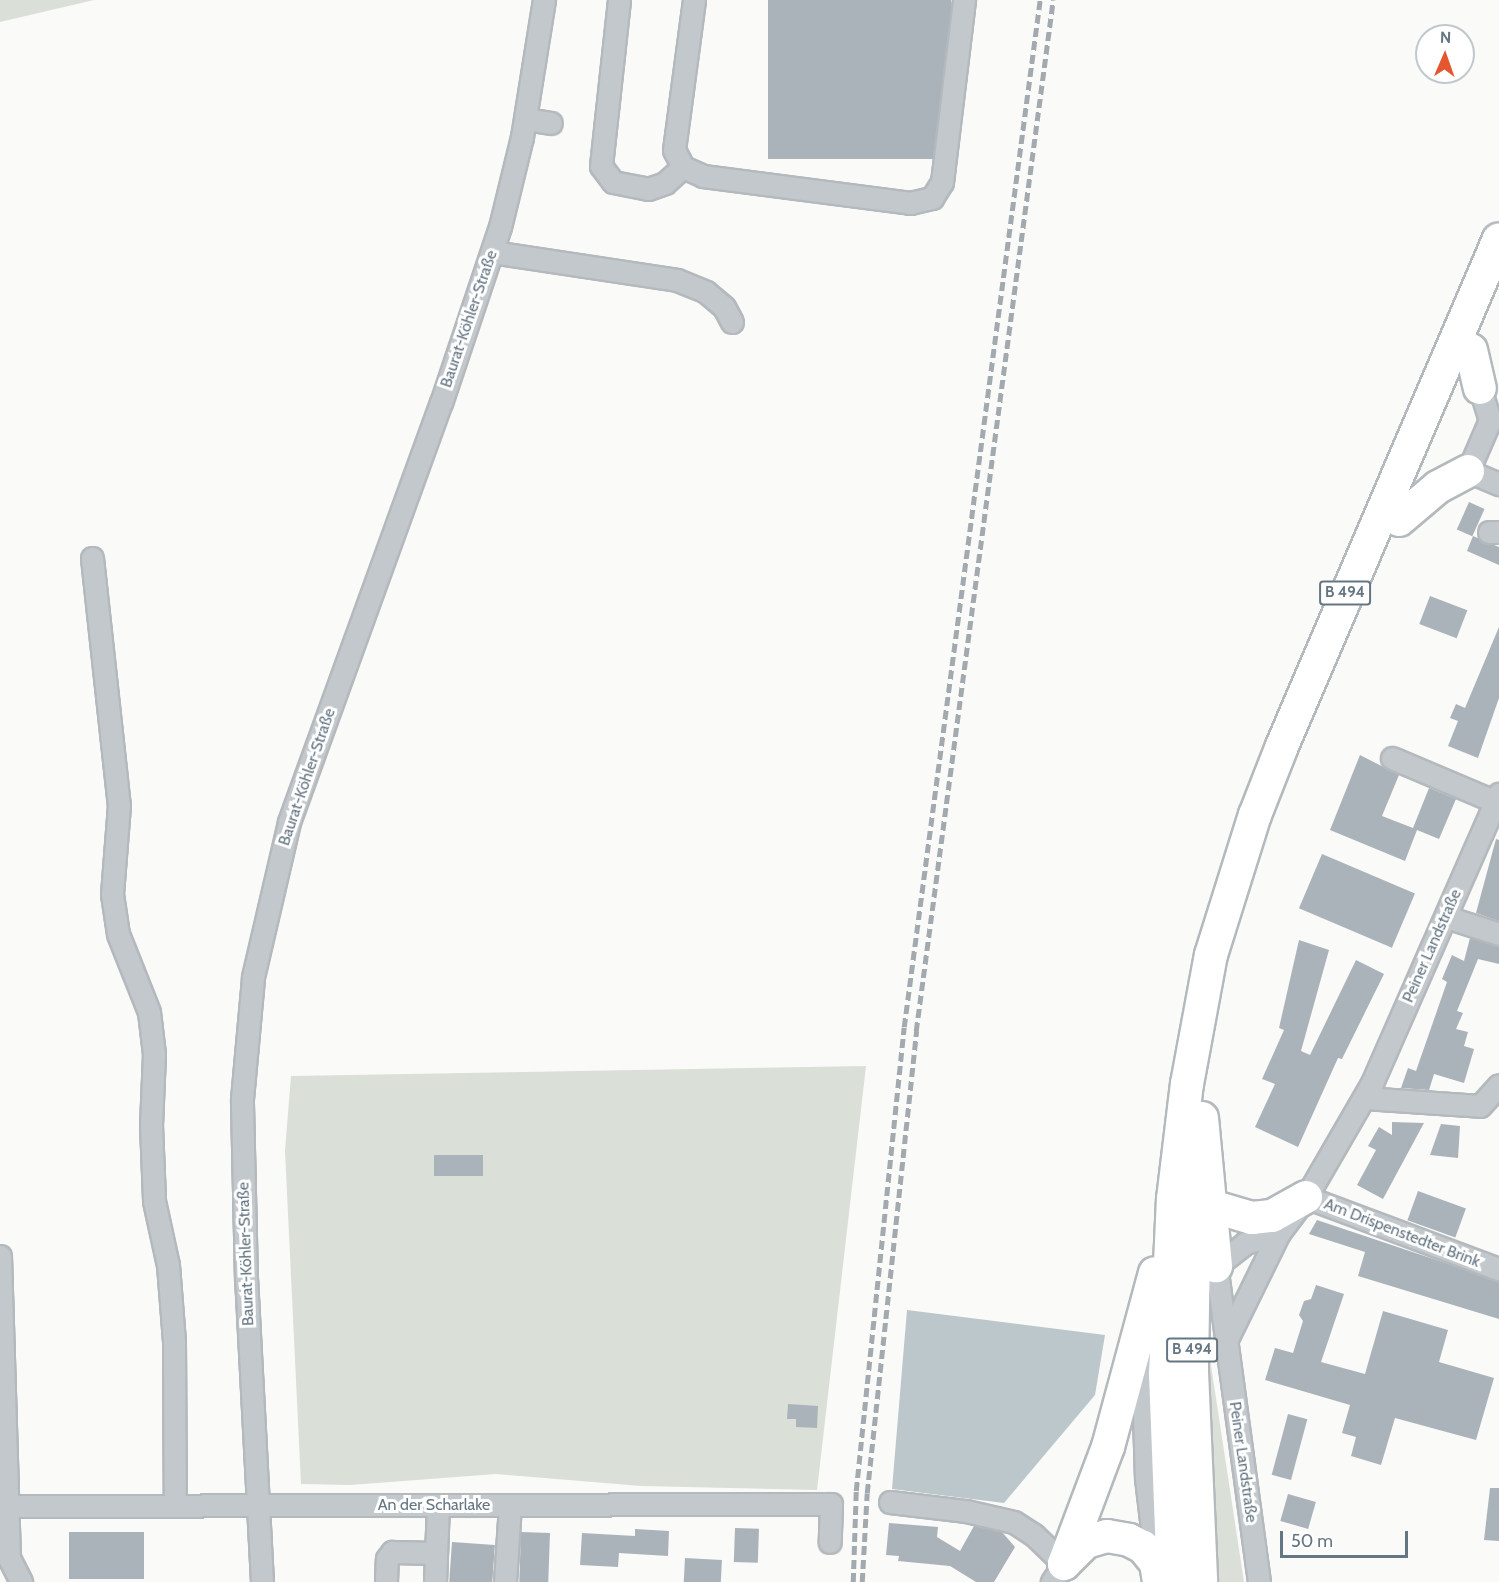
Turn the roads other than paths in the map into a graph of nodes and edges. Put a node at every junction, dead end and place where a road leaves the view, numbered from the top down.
1 (544, 0) edge
2 (619, 0) edge
3 (694, 0) edge
4 (964, 0) edge
5 (526, 119) junction
6 (551, 123) dead end
7 (683, 167) junction
8 (1499, 239) edge
9 (492, 252) junction
10 (1499, 287) edge
11 (732, 322) dead end
12 (1471, 350) junction
13 (1480, 388) joint
14 (1468, 471) junction
15 (1499, 484) edge
16 (1399, 520) junction
17 (92, 558) dead end
18 (1392, 758) dead end
19 (1497, 798) edge
20 (1446, 917) junction
21 (1499, 934) edge
22 (1499, 1085) edge
23 (1364, 1098) junction
24 (1202, 1118) junction
25 (1306, 1197) junction
26 (1173, 1199) junction
27 (1208, 1205) junction
28 (1279, 1233) junction
29 (0, 1256) edge
30 (1216, 1266) junction
31 (1499, 1269) edge
32 (1141, 1330) junction
33 (1226, 1341) junction
34 (890, 1502) dead end
35 (438, 1505) junction
36 (510, 1505) junction
37 (4, 1506) edge
38 (175, 1506) junction
39 (256, 1506) junction
40 (830, 1542) dead end
41 (436, 1553) junction
42 (1058, 1573) edge
43 (1162, 1576) edge
44 (21, 1582) edge
45 (262, 1582) edge
46 (386, 1582) edge
47 (435, 1582) edge
48 (505, 1582) edge
49 (1201, 1582) edge
50 (1260, 1582) edge

1 - 5 street, Baurat-Köhler-Straße
2 - 7 street
3 - 7 street
4 - 7 street
5 - 6 street
5 - 9 street, Baurat-Köhler-Straße
8 - 26 highway, B 494
9 - 11 street
9 - 39 street, Baurat-Köhler-Straße
10 - 12 highway, B 494
12 - 13 highway
12 - 16 highway, B 494
13 - 14 street
14 - 15 street
14 - 16 highway
16 - 24 highway, B 494
17 - 38 street
18 - 19 street
19 - 20 street, Peiner Landstraße
20 - 21 street
20 - 23 street, Peiner Landstraße
22 - 23 street
23 - 25 street, Peiner Landstraße
24 - 27 highway
24 - 49 highway, B 494
25 - 27 highway
25 - 28 street, Peiner Landstraße
25 - 31 street, Am Drispenstedter Brink
26 - 32 highway
26 - 43 highway, B 494
27 - 30 highway
28 - 30 street
28 - 33 street, Peiner Landstraße
29 - 37 street
30 - 33 street, Peiner Landstraße
32 - 42 highway
32 - 43 street
33 - 50 street, Peiner Landstraße
34 - 42 street
35 - 36 street, An der Scharlake
35 - 39 street, An der Scharlake
35 - 41 street
36 - 40 street, An der Scharlake
36 - 48 street
37 - 38 street, An der Scharlake
37 - 44 street
38 - 39 street, An der Scharlake
39 - 45 street, Baurat-Köhler-Straße
41 - 46 street
41 - 47 street
42 - 43 highway

